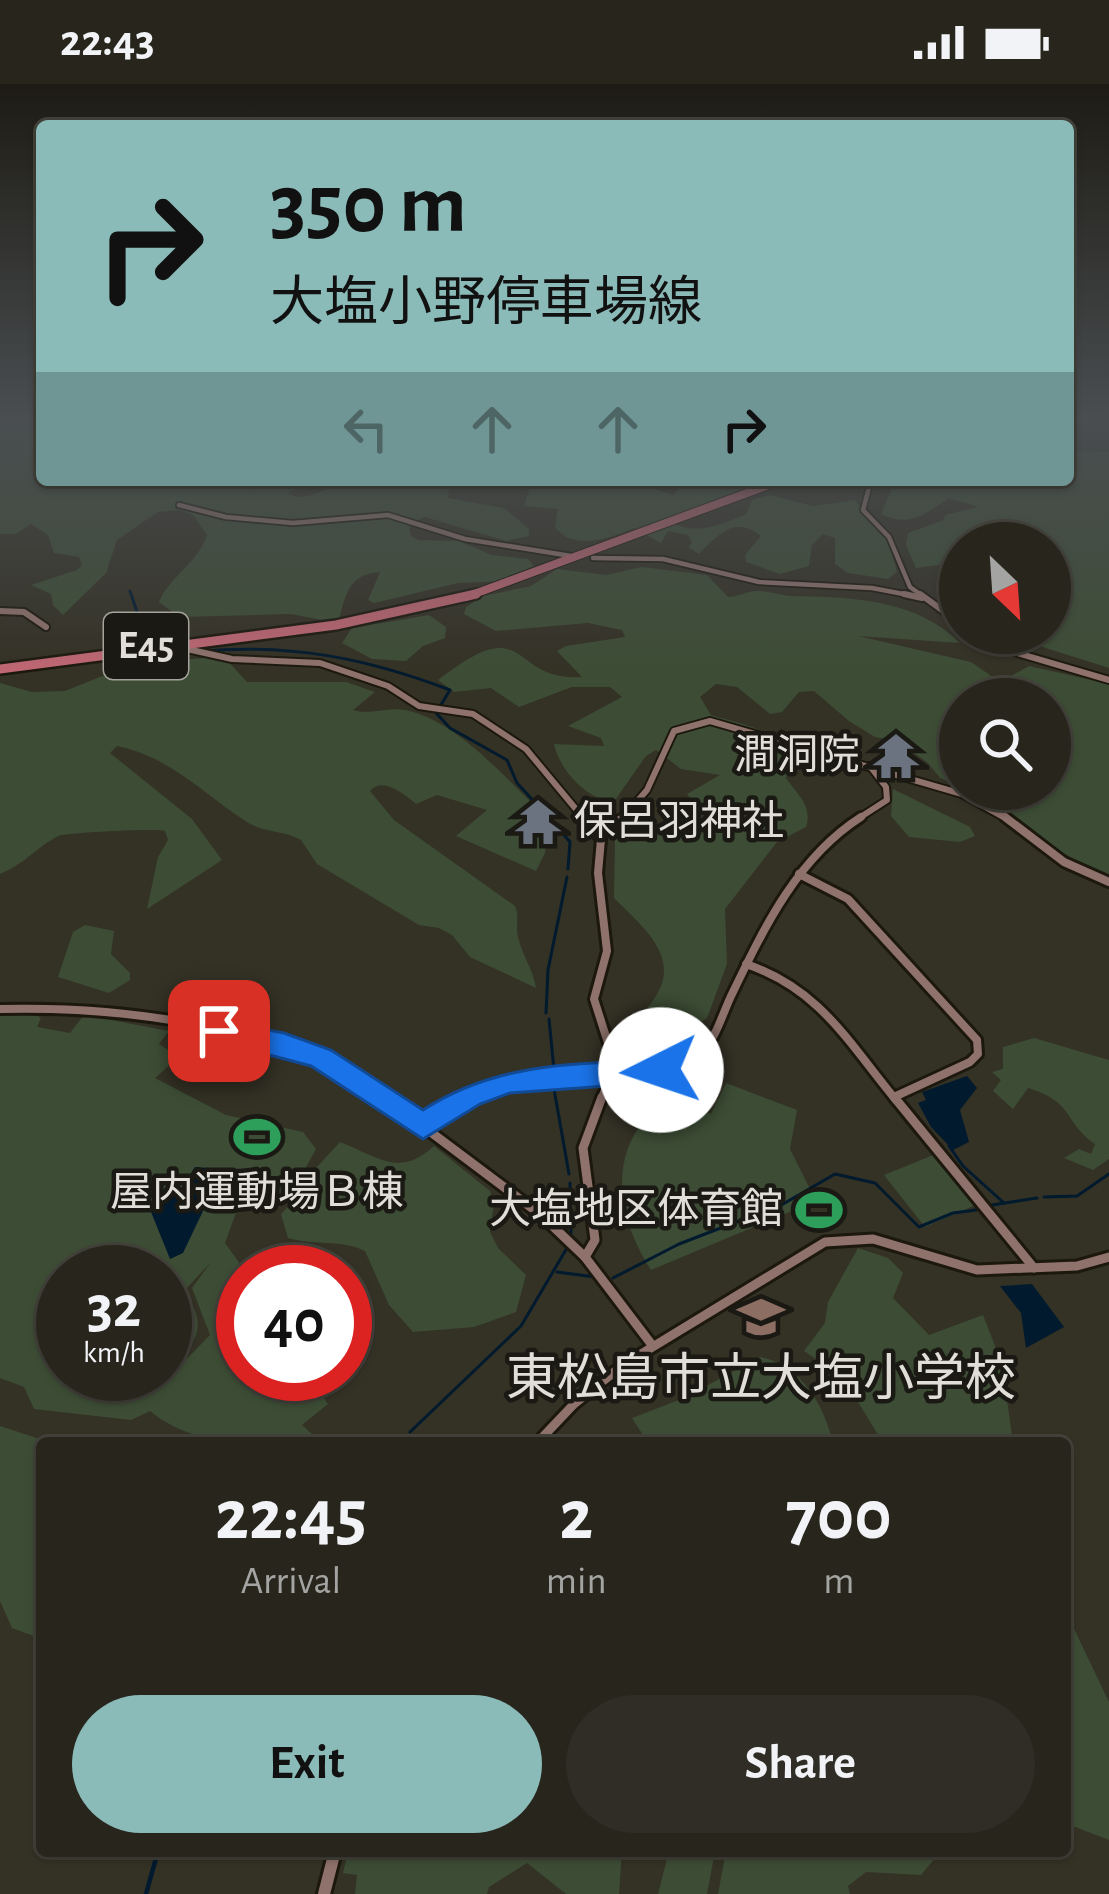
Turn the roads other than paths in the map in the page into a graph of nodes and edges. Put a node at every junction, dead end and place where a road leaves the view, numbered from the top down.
1 (712, 503) edge
2 (722, 503) edge
3 (865, 503) edge
4 (179, 505) dead end
5 (571, 556) dead end
6 (593, 558) dead end
7 (922, 598) junction
8 (939, 609) edge
9 (0, 611) edge
10 (367, 618) junction
11 (46, 627) dead end
12 (292, 629) junction
13 (218, 638) junction
14 (173, 643) junction
15 (1021, 654) edge
16 (34, 656) dead end
17 (0, 668) edge
18 (16, 670) dead end
19 (1109, 680) edge
20 (870, 766) junction
21 (598, 832) junction
22 (799, 874) junction
23 (1109, 883) edge
24 (746, 964) junction
25 (0, 1009) edge
26 (894, 1097) junction
27 (423, 1126) junction
28 (585, 1257) junction
29 (1109, 1257) edge
30 (1034, 1268) junction
31 (652, 1345) junction
32 (543, 1437) edge
33 (333, 1857) edge
34 (324, 1894) edge

1 - 10 highway, E45
2 - 10 highway, E45
3 - 7 street
4 - 5 street
6 - 7 street
7 - 8 street
9 - 11 street
10 - 12 highway, E45
12 - 13 highway, E45
12 - 14 highway, E45
13 - 14 highway
13 - 17 highway, E45
14 - 17 highway, E45
14 - 21 street
15 - 19 street
16 - 17 highway
17 - 18 highway
20 - 21 street
20 - 22 street
20 - 23 street
21 - 28 street
22 - 24 street
22 - 26 street
24 - 26 street
24 - 27 street
25 - 27 street
26 - 30 street
27 - 28 street
28 - 31 street
29 - 30 street
30 - 31 street
31 - 32 street
33 - 34 street

